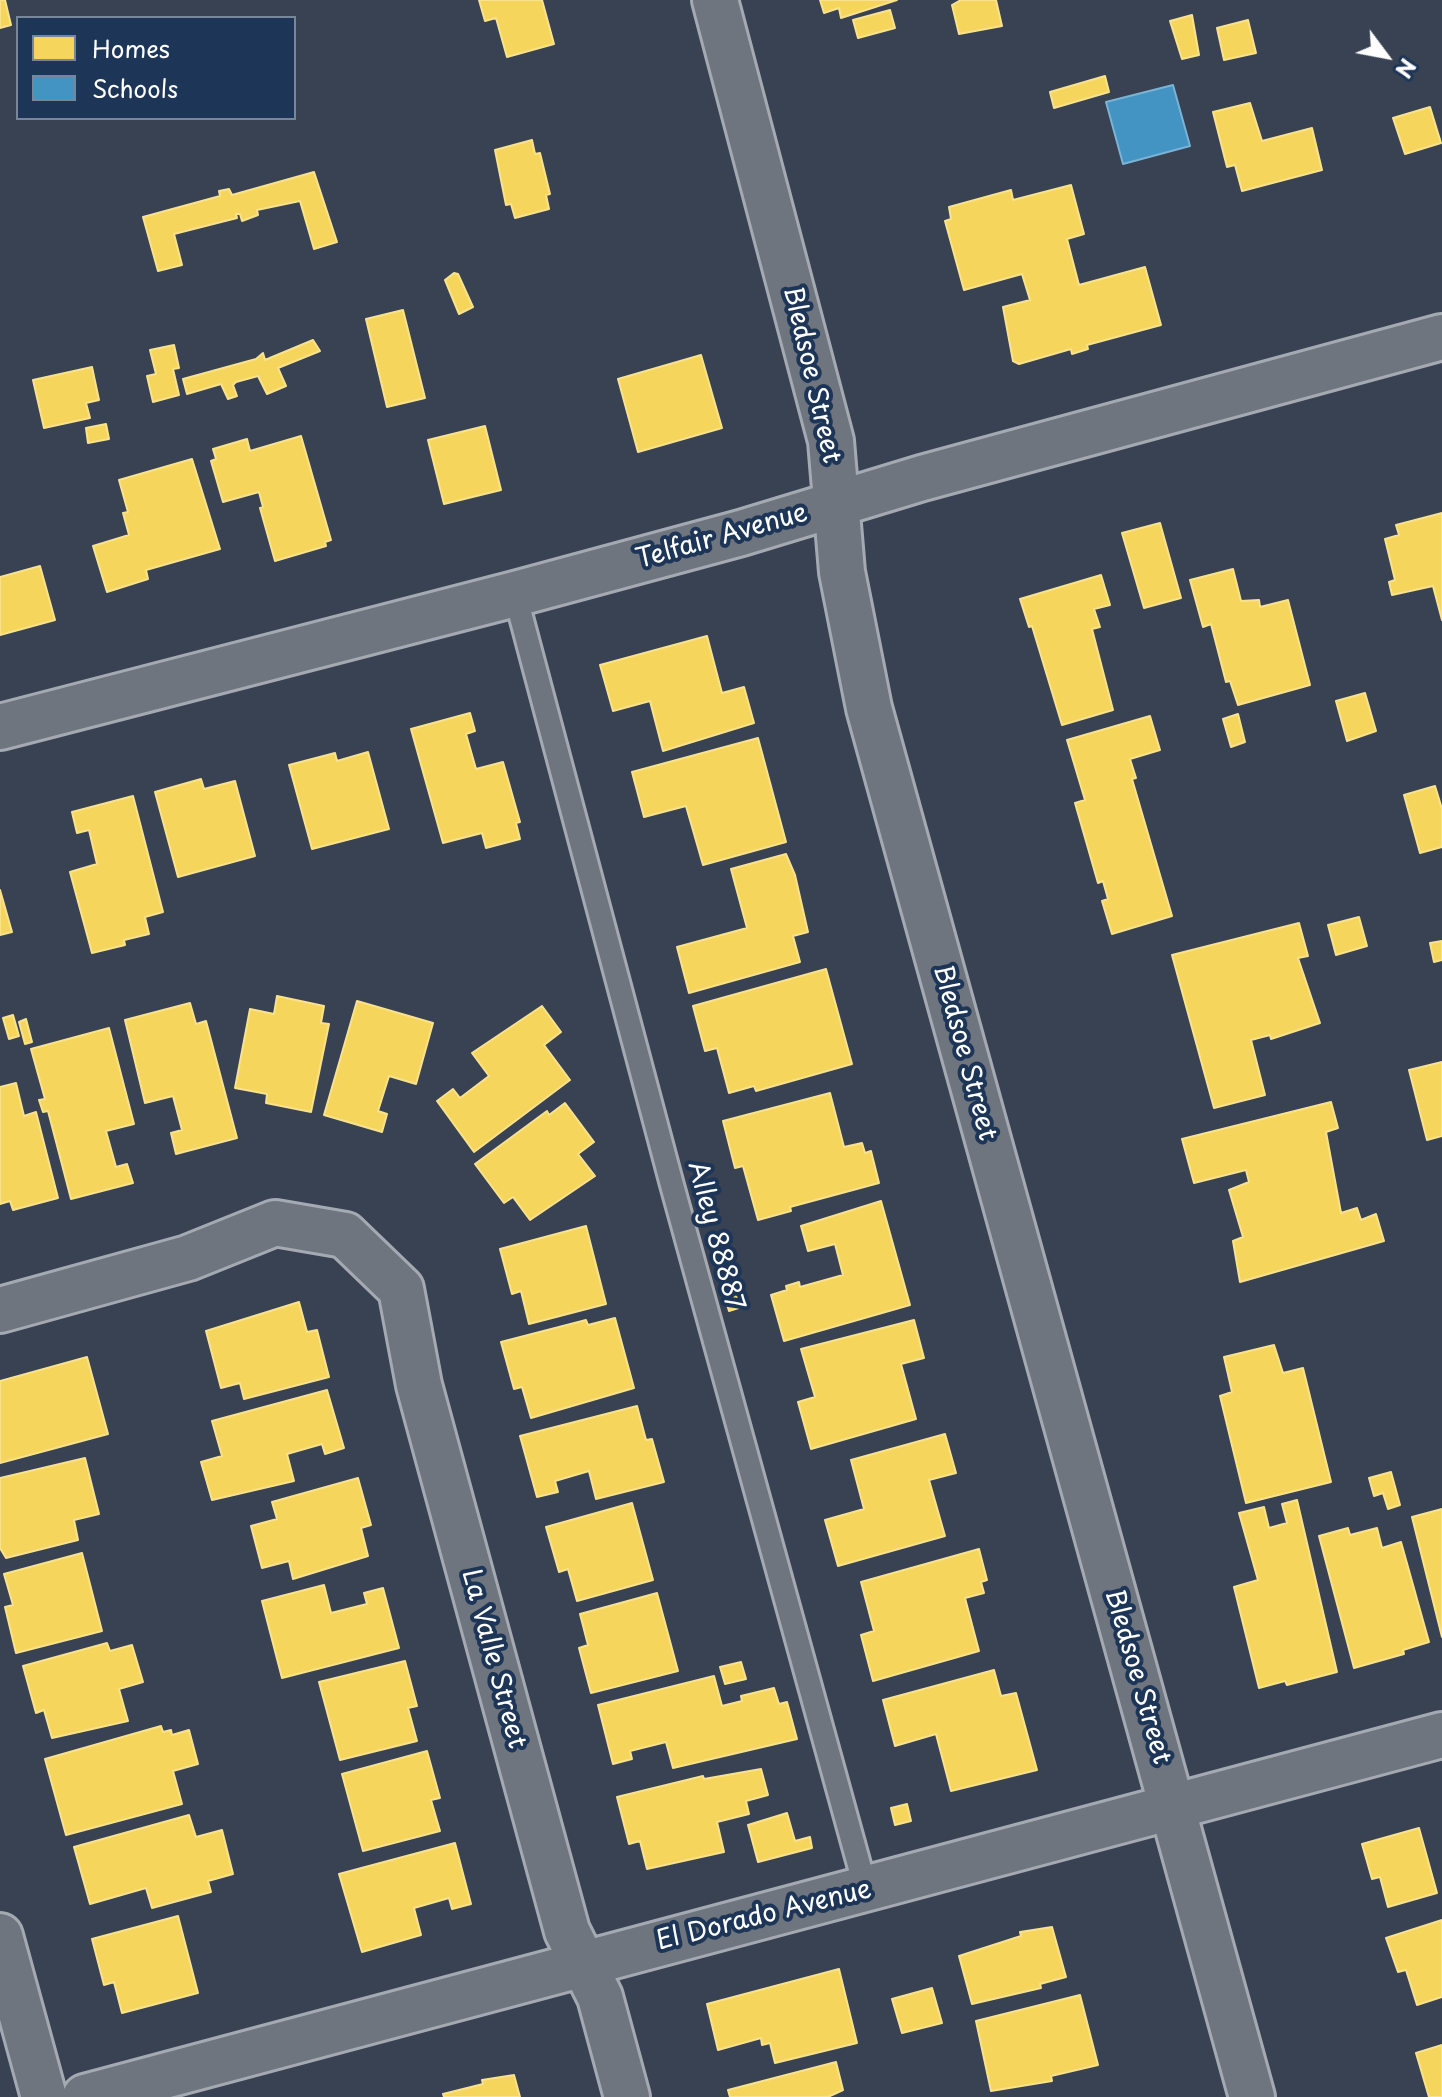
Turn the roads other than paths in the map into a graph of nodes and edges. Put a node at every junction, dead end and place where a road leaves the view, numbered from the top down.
1 (715, 0) edge
2 (1442, 337) edge
3 (836, 504) junction
4 (515, 594) junction
5 (0, 727) edge
6 (0, 1310) edge
7 (1442, 1735) edge
8 (1174, 1807) junction
9 (866, 1890) junction
10 (0, 1936) edge
11 (581, 1963) junction
12 (44, 2097) edge
13 (85, 2097) edge
14 (627, 2097) edge
15 (1252, 2097) edge

1 - 3 street, Bledsoe Street
2 - 3 street, Telfair Avenue
3 - 4 street, Telfair Avenue
3 - 8 street, Bledsoe Street
4 - 5 street, Telfair Avenue
4 - 9 lane, Alley 88887
6 - 11 street, La Valle Street
7 - 8 street, El Dorado Avenue
8 - 9 street, El Dorado Avenue
8 - 15 street, Bledsoe Street
9 - 11 street, El Dorado Avenue
10 - 12 street
11 - 13 street, El Dorado Avenue
11 - 14 street, La Valle Street

